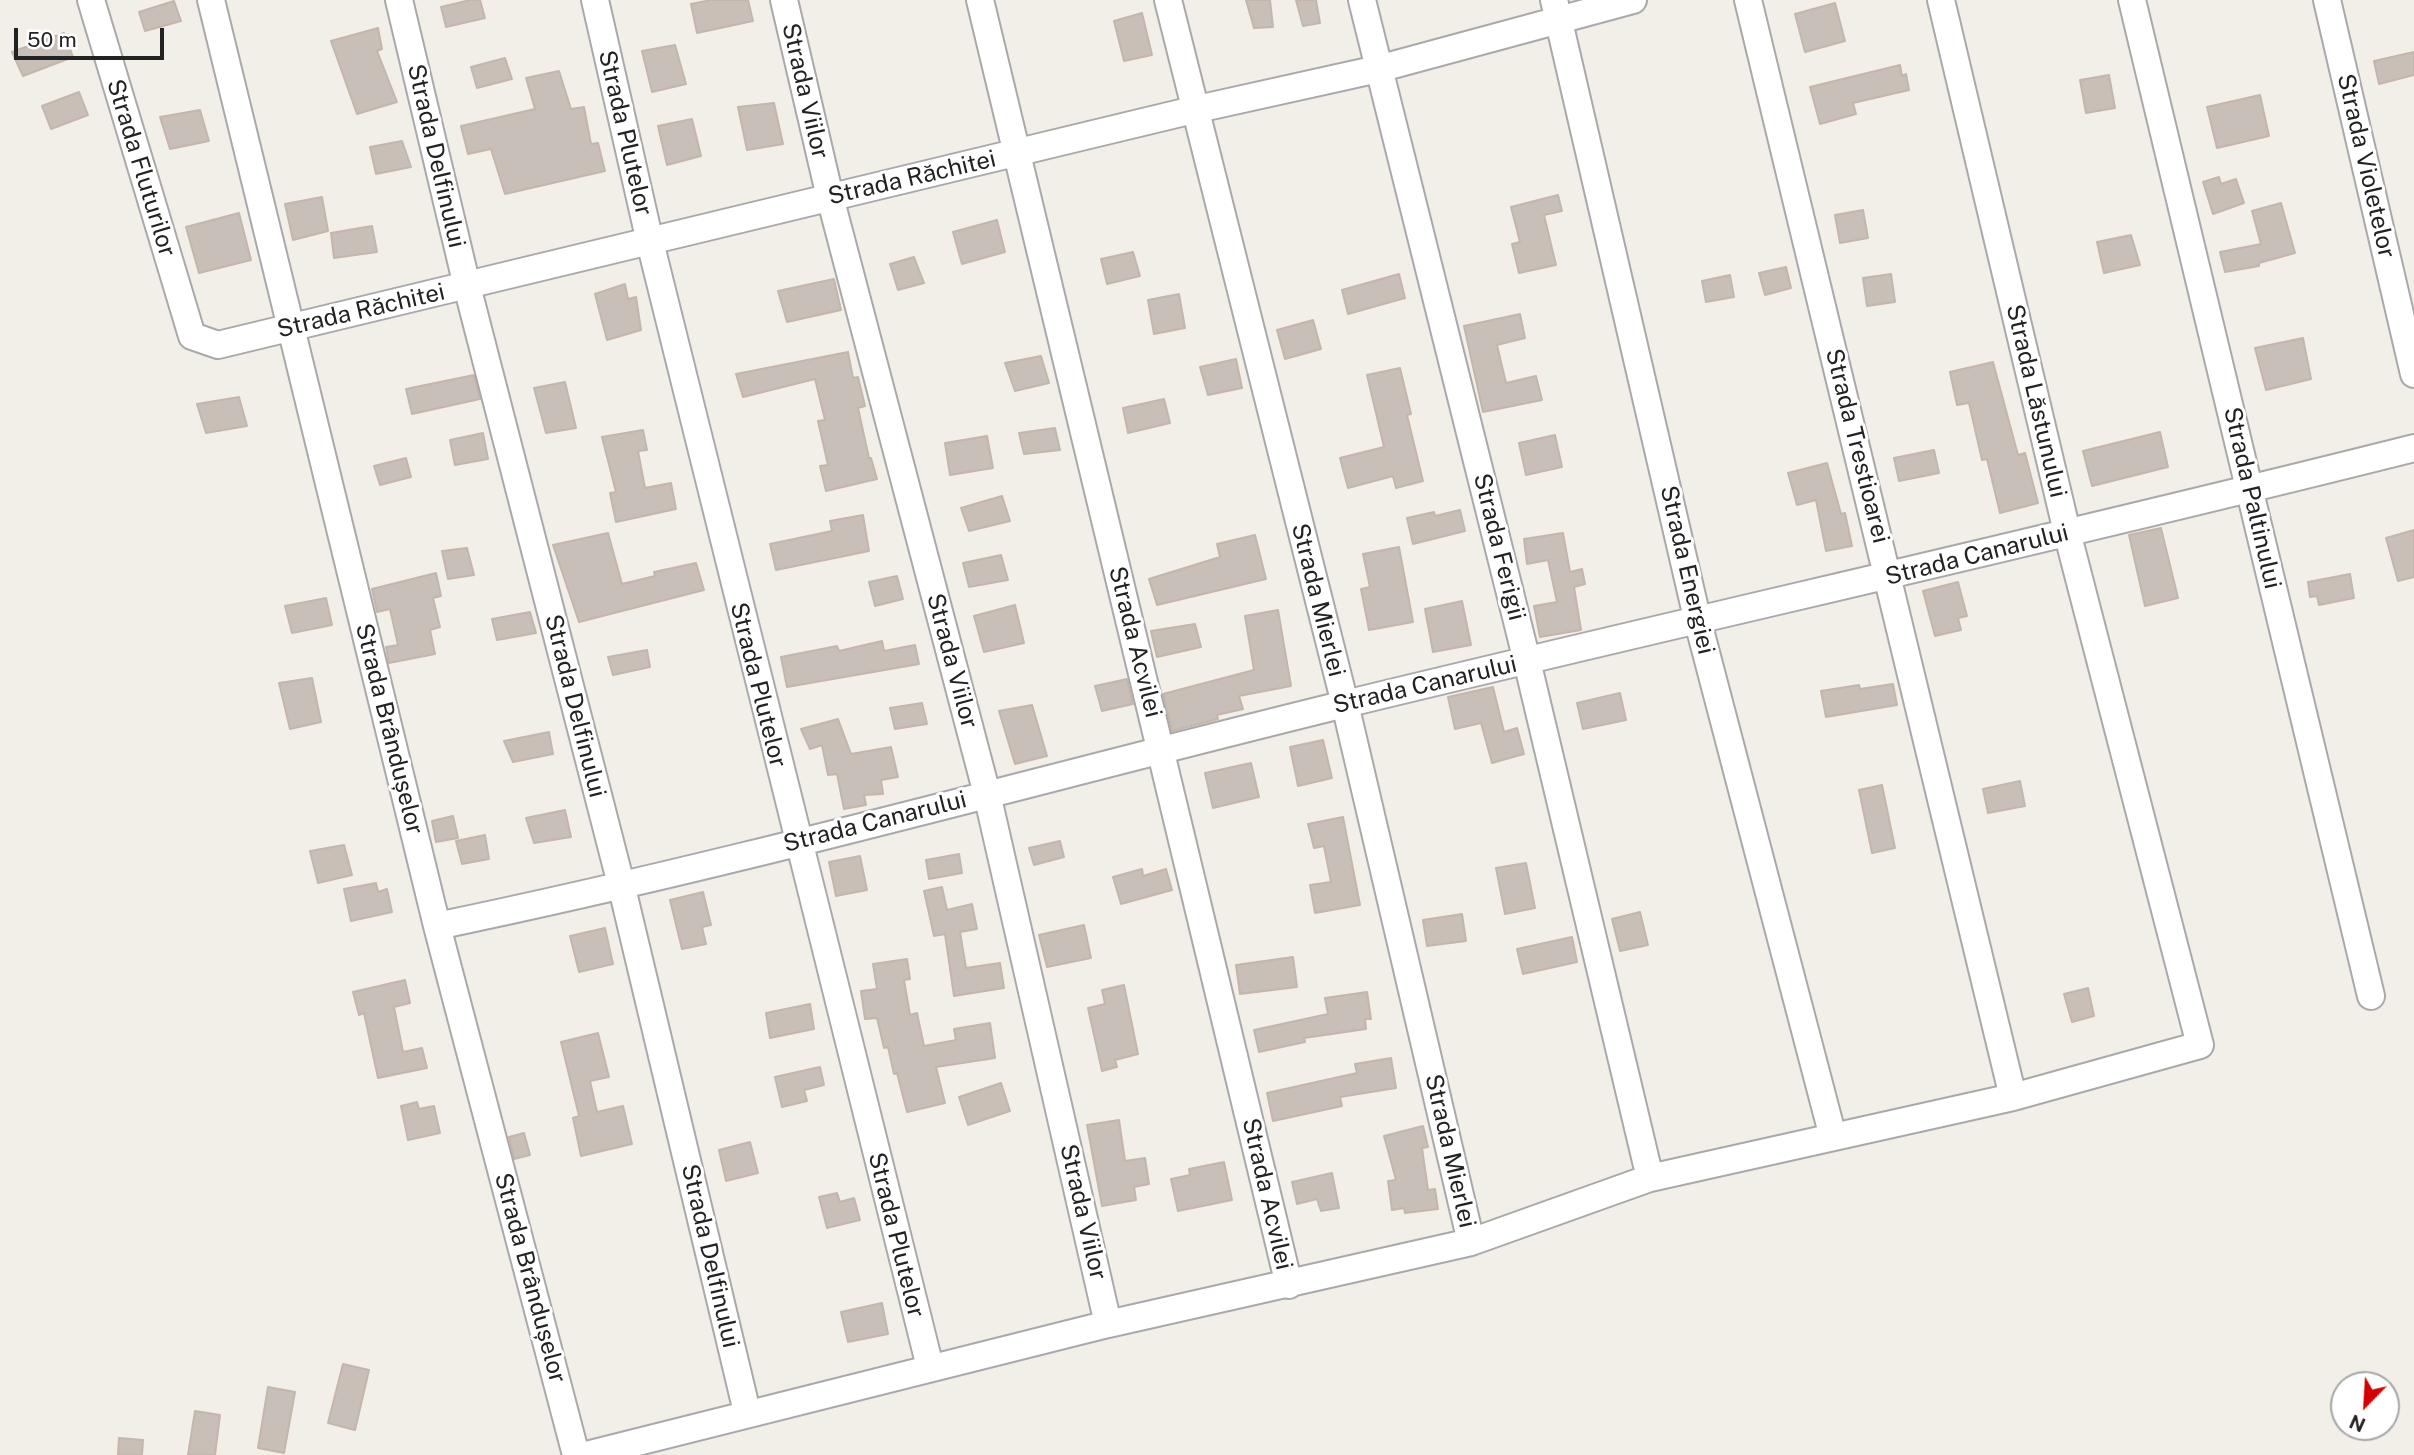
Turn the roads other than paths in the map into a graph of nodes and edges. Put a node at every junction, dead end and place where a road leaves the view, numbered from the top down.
1 (90, 0) edge
2 (211, 0) edge
3 (399, 0) edge
4 (595, 0) edge
5 (784, 0) edge
6 (980, 0) edge
7 (1168, 0) edge
8 (1362, 0) edge
9 (1633, 0) edge
10 (1748, 0) edge
11 (1941, 0) edge
12 (2132, 0) edge
13 (2327, 0) edge
14 (1556, 9) edge
15 (1378, 69) junction
16 (1194, 110) junction
17 (1016, 154) junction
18 (830, 197) junction
19 (650, 242) junction
20 (467, 286) junction
21 (290, 328) junction
22 (192, 336) joint
23 (2414, 374) edge
24 (2414, 448) edge
25 (2250, 489) junction
26 (2067, 532) junction
27 (1889, 577) junction
28 (1698, 622) junction
29 (1527, 661) junction
30 (1345, 704) junction
31 (1161, 750) junction
32 (987, 794) junction
33 (797, 841) junction
34 (622, 888) junction
35 (437, 926) junction
36 (2371, 996) dead end
37 (2013, 1097) junction
38 (1833, 1138) junction
39 (1650, 1178) junction
40 (1471, 1242) junction
41 (1289, 1286) junction
42 (1108, 1324) junction
43 (930, 1367) junction
44 (747, 1412) junction
45 (576, 1455) edge
46 (586, 1455) edge

1 - 22 street, Strada Fluturilor
2 - 21 street, Strada Brândușelor
3 - 20 street, Strada Delfinului
4 - 19 street, Strada Plutelor
5 - 18 street, Strada Viilor
6 - 17 street, Strada Acvilei
7 - 16 street, Strada Mierlei
8 - 15 street, Strada Ferigii
9 - 14 street, Strada Răchitei
10 - 27 street, Strada Trestioarei
11 - 26 street, Strada Lăstunului
12 - 25 street, Strada Paltinului
13 - 23 street, Strada Violetelor
14 - 15 street, Strada Răchitei
14 - 28 street, Strada Energiei
15 - 16 street, Strada Răchitei
15 - 29 street, Strada Ferigii
16 - 17 street, Strada Răchitei
16 - 30 street, Strada Mierlei
17 - 18 street, Strada Răchitei
17 - 31 street, Strada Acvilei
18 - 19 street, Strada Răchitei
18 - 32 street, Strada Viilor
19 - 20 street, Strada Răchitei
19 - 33 street, Strada Plutelor
20 - 21 street, Strada Răchitei
20 - 34 street, Strada Delfinului
21 - 22 street, Strada Răchitei
21 - 35 street, Strada Brândușelor
24 - 25 street, Strada Canarului
25 - 26 street, Strada Canarului
25 - 36 street, Strada Paltinului
26 - 27 street, Strada Canarului
26 - 37 street, Strada Lăstunului
27 - 28 street, Strada Canarului
27 - 37 street, Strada Trestioarei
28 - 29 street, Strada Canarului
28 - 38 street, Strada Energiei
29 - 30 street, Strada Canarului
29 - 39 street, Strada Ferigii
30 - 31 street, Strada Canarului
30 - 40 street, Strada Mierlei
31 - 32 street, Strada Canarului
31 - 41 street, Strada Acvilei
32 - 33 street, Strada Canarului
32 - 42 street, Strada Viilor
33 - 34 street, Strada Canarului
33 - 43 street, Strada Plutelor
34 - 35 street, Strada Canarului
34 - 44 street, Strada Delfinului
35 - 45 street, Strada Brândușelor
37 - 38 street
38 - 39 street
39 - 40 street
40 - 41 street
41 - 42 street
42 - 43 street
43 - 44 street
44 - 46 street

